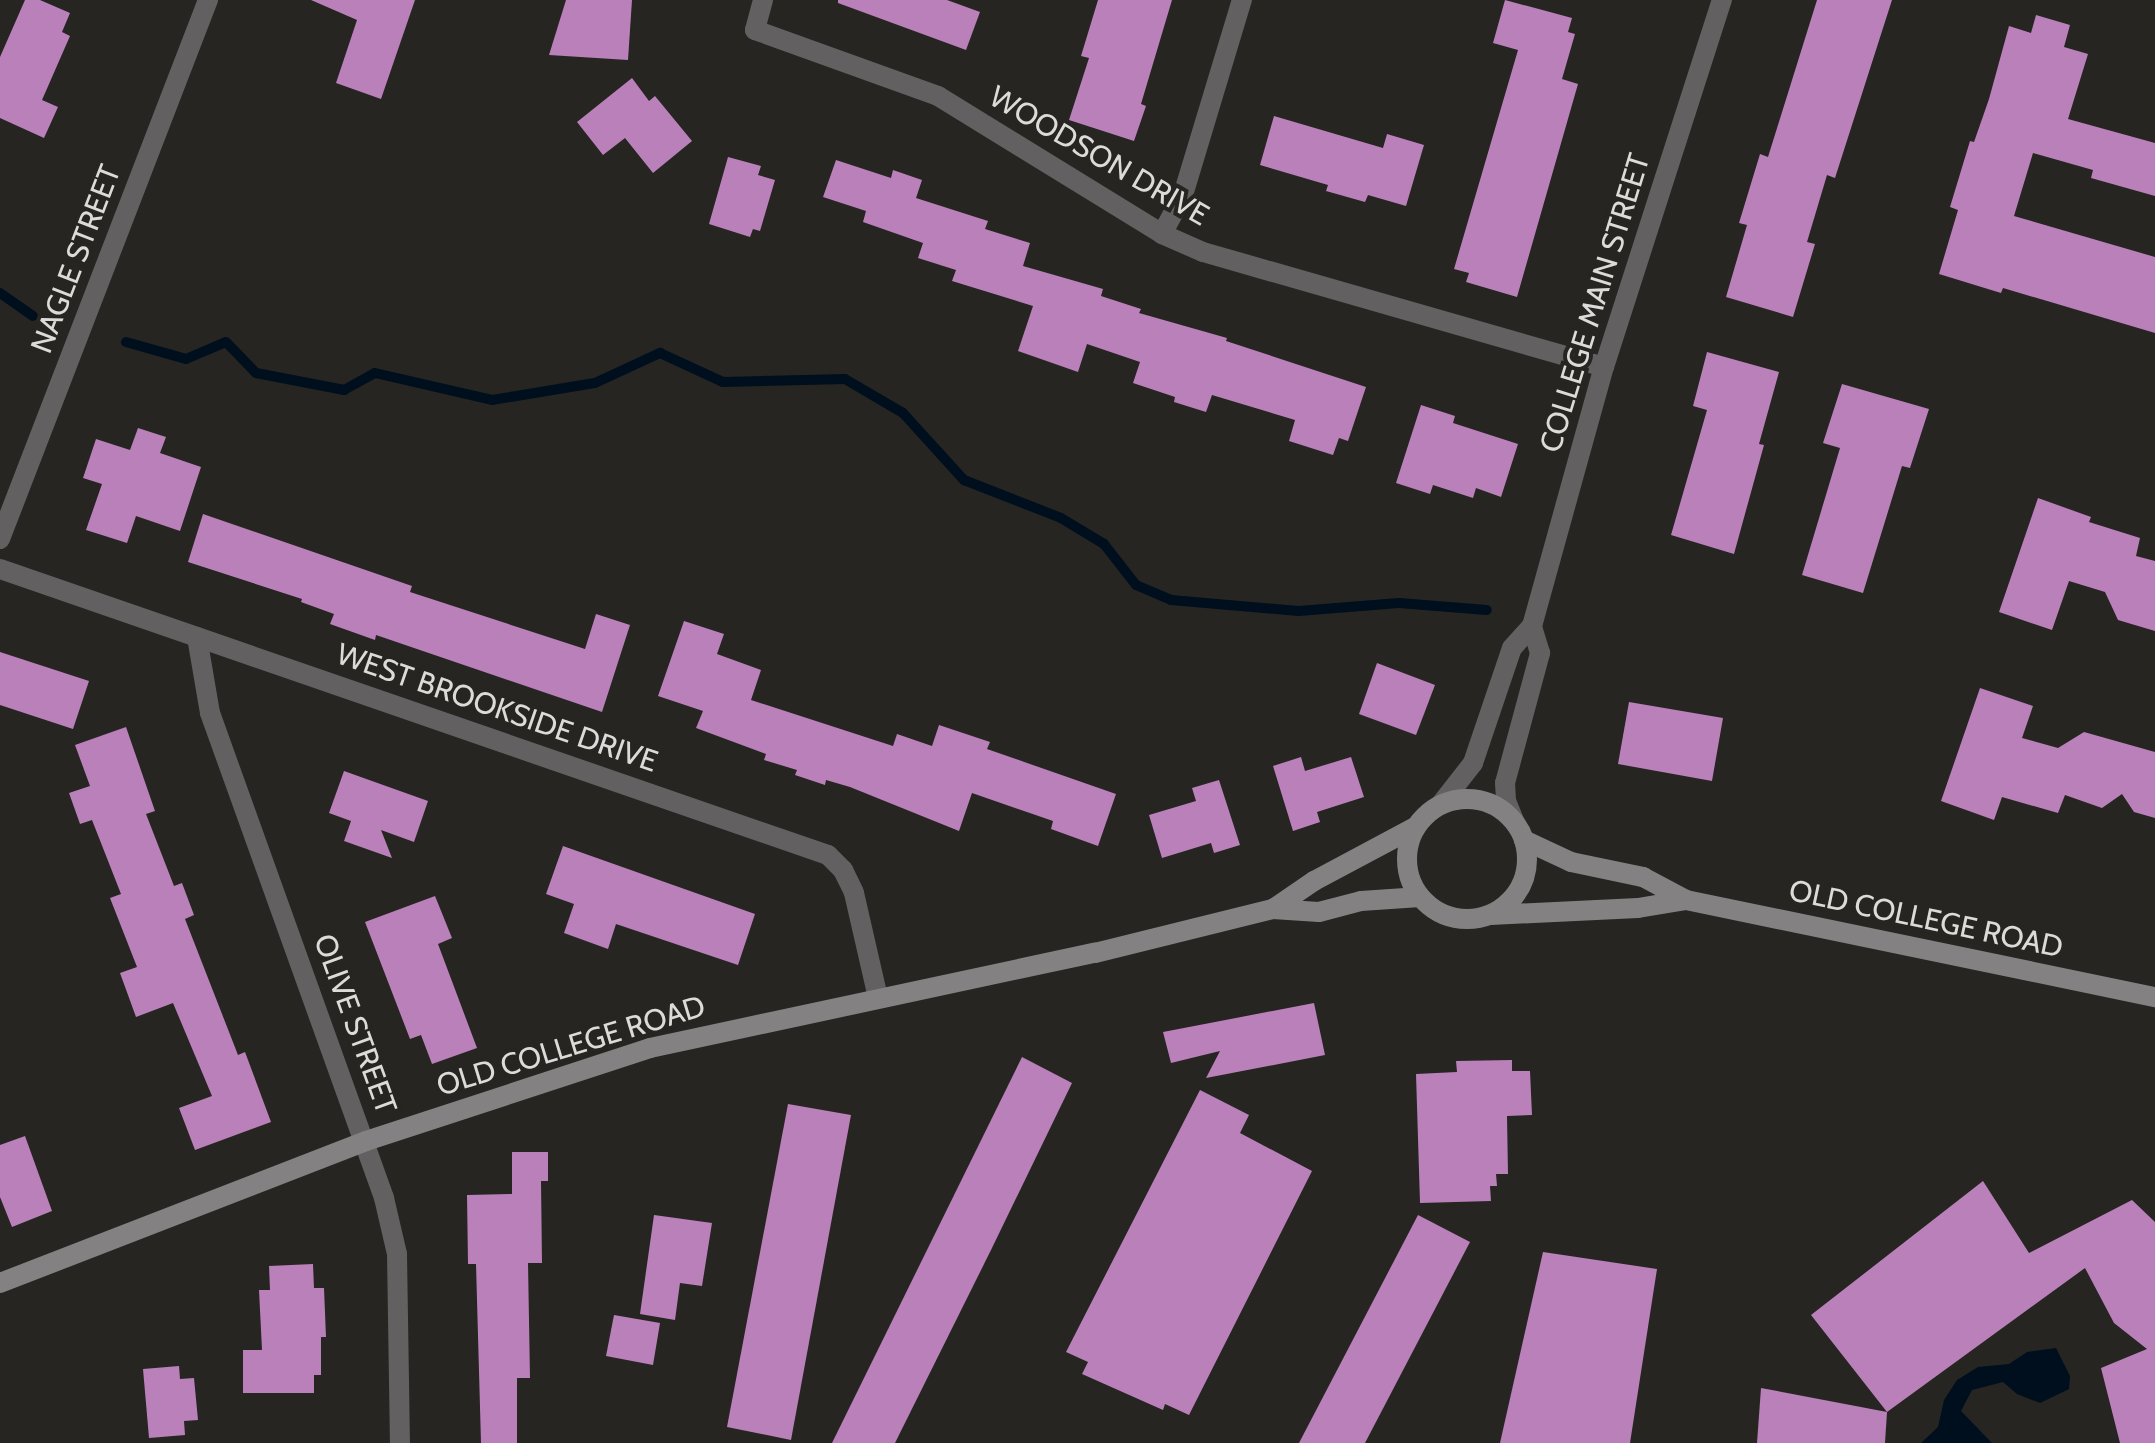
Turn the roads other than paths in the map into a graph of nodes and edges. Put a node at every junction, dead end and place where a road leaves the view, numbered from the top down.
1 (208, 0) edge
2 (763, 0) edge
3 (1242, 0) edge
4 (1722, 0) edge
5 (1162, 234) junction
6 (1604, 367) junction
7 (0, 539) edge
8 (0, 569) edge
9 (1532, 626) junction
10 (197, 637) junction
11 (1441, 804) junction
12 (1415, 827) junction
13 (1519, 831) junction
14 (1420, 897) junction
15 (1686, 900) junction
16 (1273, 909) junction
17 (1485, 916) junction
18 (2155, 997) edge
19 (878, 998) junction
20 (366, 1141) junction
21 (0, 1283) edge
22 (400, 1443) edge

1 - 7 street, NAGLE STREET
2 - 5 street, WOODSON DRIVE
3 - 5 street
4 - 6 street, COLLEGE MAIN STREET
5 - 6 street, WOODSON DRIVE
6 - 9 street, COLLEGE MAIN STREET
8 - 10 street, WEST BROOKSIDE DRIVE
9 - 11 street, COLLEGE MAIN STREET
9 - 13 street, COLLEGE MAIN STREET
10 - 19 street, WEST BROOKSIDE DRIVE
10 - 20 street, OLIVE STREET
11 - 12 street
11 - 13 street
12 - 14 street
12 - 16 street, OLD COLLEGE ROAD
13 - 15 street, OLD COLLEGE ROAD
13 - 17 street
14 - 16 street, OLD COLLEGE ROAD
14 - 17 street
15 - 17 street, OLD COLLEGE ROAD
15 - 18 street, OLD COLLEGE ROAD
16 - 19 street, OLD COLLEGE ROAD
19 - 20 street, OLD COLLEGE ROAD
20 - 21 street, OLD COLLEGE ROAD
20 - 22 street, OLIVE STREET

